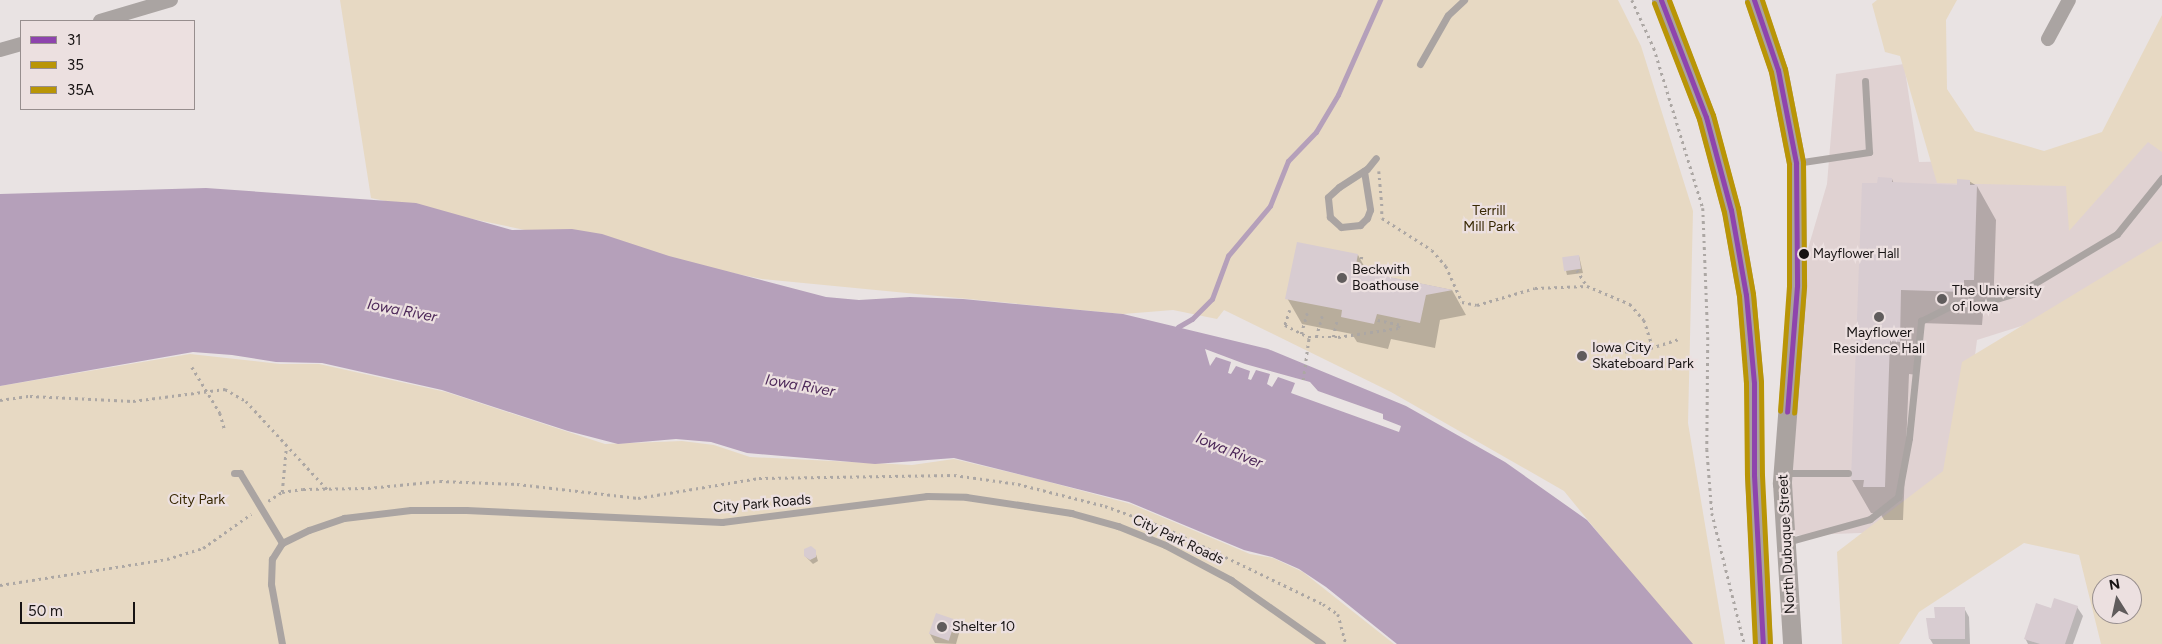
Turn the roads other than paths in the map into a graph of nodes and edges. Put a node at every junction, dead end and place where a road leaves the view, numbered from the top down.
1 (171, 0) edge
2 (1464, 0) edge
3 (1661, 0) edge
4 (1754, 0) edge
5 (2069, 0) edge
6 (103, 20) edge
7 (2048, 39) dead end
8 (20, 44) edge
9 (0, 50) edge
10 (1420, 64) dead end
11 (1865, 81) dead end
12 (1376, 158) road end
13 (1796, 163) junction
14 (1364, 171) junction
15 (2162, 178) edge
16 (234, 473) dead end
17 (1848, 473) dead end
18 (1782, 474) junction
19 (282, 543) junction
20 (1785, 543) junction
21 (1319, 643) edge
22 (282, 644) edge
23 (1763, 644) edge
24 (1792, 644) edge

1 - 6 street
2 - 10 lane
3 - 23 main road, North Dubuque Street
4 - 13 main road, North Dubuque Street
5 - 7 street
8 - 9 street
11 - 13 lane
12 - 14 lane
13 - 18 main road, North Dubuque Street
14 - 14 lane
15 - 20 lane
16 - 19 lane
17 - 18 lane
18 - 20 main road, North Dubuque Street
19 - 21 lane, City Park Roads
19 - 22 lane
20 - 24 main road, North Dubuque Street

